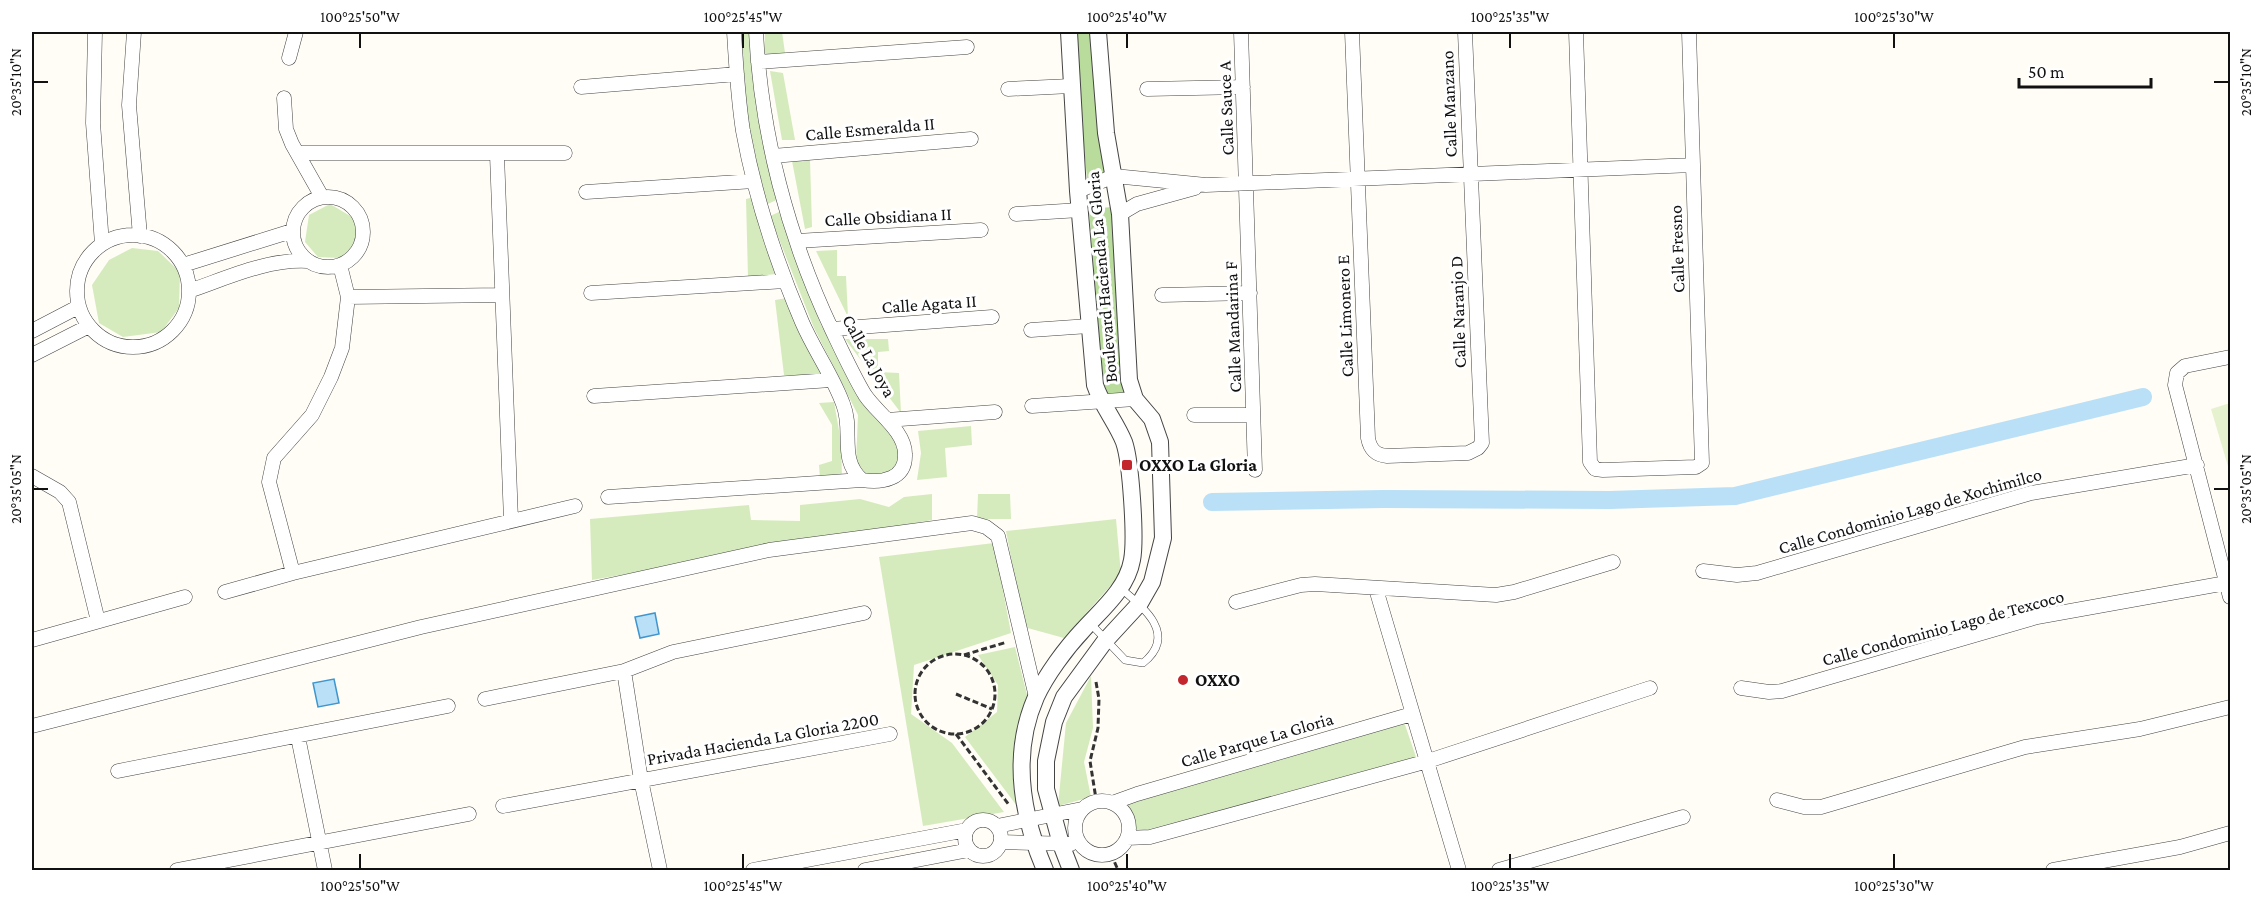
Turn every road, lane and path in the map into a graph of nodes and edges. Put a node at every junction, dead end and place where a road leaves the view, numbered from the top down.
1 (95, 32) edge
2 (134, 32) edge
3 (296, 32) edge
4 (734, 32) edge
5 (756, 32) edge
6 (1069, 32) edge
7 (1098, 32) edge
8 (1241, 32) edge
9 (1352, 32) edge
10 (1464, 32) edge
11 (1576, 32) edge
12 (1689, 32) edge
13 (967, 47) dead end
14 (289, 58) dead end
15 (758, 62) junction
16 (737, 74) junction
17 (1071, 86) junction
18 (581, 87) dead end
19 (1243, 87) junction
20 (1008, 89) dead end
21 (1147, 89) dead end
22 (284, 98) dead end
23 (971, 139) dead end
24 (298, 153) junction
25 (565, 153) dead end
26 (497, 155) junction
27 (773, 156) junction
28 (1693, 165) junction
29 (1581, 170) junction
30 (1470, 175) junction
31 (1114, 176) junction
32 (1358, 179) junction
33 (754, 181) junction
34 (1247, 184) junction
35 (1206, 185) junction
36 (1078, 191) junction
37 (586, 192) dead end
38 (322, 197) junction
39 (785, 204) junction
40 (762, 210) junction
41 (1080, 210) junction
42 (1016, 214) dead end
43 (1120, 214) junction
44 (981, 230) dead end
45 (292, 231) junction
46 (140, 236) junction
47 (797, 241) junction
48 (102, 244) junction
49 (307, 261) junction
50 (183, 265) junction
51 (340, 265) junction
52 (785, 281) junction
53 (189, 291) junction
54 (591, 293) dead end
55 (1250, 293) junction
56 (501, 295) junction
57 (1162, 295) dead end
58 (348, 297) junction
59 (78, 307) junction
60 (992, 317) dead end
61 (89, 326) junction
62 (1089, 326) junction
63 (832, 329) junction
64 (1031, 330) dead end
65 (32, 331) edge
66 (32, 355) edge
67 (2230, 357) edge
68 (831, 380) junction
69 (594, 396) dead end
70 (1135, 399) junction
71 (1101, 402) junction
72 (1032, 406) dead end
73 (995, 412) dead end
74 (1194, 415) dead end
75 (1253, 415) junction
76 (887, 420) junction
77 (1372, 450) joint
78 (2197, 465) junction
79 (1255, 470) dead end
80 (32, 476) edge
81 (862, 480) junction
82 (608, 497) dead end
83 (575, 507) dead end
84 (511, 520) junction
85 (1613, 562) dead end
86 (1703, 571) dead end
87 (293, 573) junction
88 (2226, 583) junction
89 (1120, 588) junction
90 (1376, 589) junction
91 (225, 592) dead end
92 (185, 597) dead end
93 (2230, 597) edge
94 (1236, 602) dead end
95 (1140, 603) junction
96 (864, 613) dead end
97 (98, 621) junction
98 (1090, 623) junction
99 (32, 640) edge
100 (1105, 641) junction
101 (1092, 659) junction
102 (624, 671) junction
103 (1650, 688) dead end
104 (1741, 688) dead end
105 (956, 694) dead end
106 (1036, 697) junction
107 (485, 699) dead end
108 (448, 706) dead end
109 (2230, 707) edge
110 (992, 709) junction
111 (1412, 714) junction
112 (32, 726) edge
113 (891, 734) dead end
114 (956, 734) junction
115 (298, 737) junction
116 (1428, 761) junction
117 (118, 771) dead end
118 (641, 780) junction
119 (1777, 800) dead end
120 (1096, 801) junction
121 (1112, 803) junction
122 (503, 806) dead end
123 (1082, 809) junction
124 (469, 814) dead end
125 (1052, 815) junction
126 (1683, 817) dead end
127 (1027, 820) junction
128 (996, 826) junction
129 (967, 830) junction
130 (2230, 833) edge
131 (1127, 838) junction
132 (1001, 842) junction
133 (319, 843) junction
134 (1034, 843) junction
135 (1061, 844) junction
136 (1080, 845) junction
137 (969, 850) junction
138 (1111, 854) junction
139 (177, 870) edge
140 (325, 870) edge
141 (660, 870) edge
142 (753, 870) edge
143 (865, 870) edge
144 (1045, 870) edge
145 (1071, 870) edge
146 (1118, 870) edge
147 (1459, 870) edge
148 (1499, 870) edge
149 (2053, 870) edge

1 - 48 street
2 - 46 street
3 - 14 street
4 - 16 street
5 - 15 street, Calle La Joya
6 - 17 street, Boulevard Hacienda La Gloria
7 - 31 street, Boulevard Hacienda La Gloria
8 - 19 street, Calle Sauce A
9 - 32 street, Calle Limonero E
10 - 30 street, Calle Manzano
11 - 29 street
12 - 28 street, Calle Fresno
13 - 15 street
15 - 27 street, Calle La Joya
16 - 18 street
16 - 33 street
17 - 20 street
17 - 36 street, Boulevard Hacienda La Gloria
19 - 21 street
19 - 34 street, Calle Sauce A
22 - 24 street
23 - 27 street, Calle Esmeralda II
24 - 26 street
24 - 38 street
25 - 26 street
26 - 56 street
27 - 39 street, Calle La Joya
28 - 29 street
28 - 29 street, Calle Fresno
29 - 30 street
30 - 32 street
30 - 77 street, Calle Naranjo D
31 - 35 street
31 - 36 street
31 - 43 street, Boulevard Hacienda La Gloria
32 - 34 street
32 - 77 street, Calle Limonero E
33 - 37 street
33 - 40 street
34 - 35 street
34 - 55 street, Calle Mandarina F
35 - 43 street
36 - 41 street, Boulevard Hacienda La Gloria
38 - 45 street
38 - 51 street
39 - 40 street
39 - 47 street, Calle La Joya
40 - 52 street
41 - 42 street
41 - 62 street, Boulevard Hacienda La Gloria
43 - 70 street, Boulevard Hacienda La Gloria
44 - 47 street, Calle Obsidiana II
45 - 49 street
45 - 50 street
46 - 48 street
46 - 50 street
47 - 63 street, Calle La Joya
48 - 59 street
49 - 51 street
49 - 53 street
50 - 53 street
51 - 58 street
52 - 54 street
52 - 68 street
53 - 61 street
55 - 57 street
55 - 75 street, Calle Mandarina F
56 - 58 street
56 - 84 street
58 - 87 street
59 - 61 street
59 - 65 street
60 - 63 street, Calle Agata II
61 - 66 street
62 - 64 street
62 - 71 street, Boulevard Hacienda La Gloria
63 - 76 street, Calle La Joya
67 - 78 street
68 - 69 street
68 - 81 street
70 - 71 street
70 - 95 street, Boulevard Hacienda La Gloria
71 - 72 street
71 - 89 street, Boulevard Hacienda La Gloria
73 - 76 street
74 - 75 street
75 - 79 street, Calle Mandarina F
76 - 81 street, Calle La Joya
78 - 86 street, Calle Condominio Lago de Xochimilco
78 - 88 street
80 - 97 street
81 - 82 street, Calle La Joya
83 - 84 street
84 - 87 street
85 - 90 street
87 - 91 street
88 - 93 street
88 - 104 street, Calle Condominio Lago de Texcoco
89 - 95 lane
89 - 98 street, Boulevard Hacienda La Gloria
90 - 94 street
90 - 111 street
92 - 97 street
95 - 100 street, Boulevard Hacienda La Gloria
95 - 100 lane
96 - 102 street
97 - 99 street
98 - 100 lane
98 - 106 street, Boulevard Hacienda La Gloria
100 - 101 street, Boulevard Hacienda La Gloria
101 - 120 path
101 - 125 street, Boulevard Hacienda La Gloria
102 - 107 street
102 - 118 street, Privada Hacienda La Gloria 2200
103 - 116 street
105 - 110 path
106 - 112 street
106 - 127 street, Boulevard Hacienda La Gloria
108 - 115 street
109 - 119 street
110 - 114 path
110 - 114 path
111 - 116 street
111 - 121 street, Calle Parque La Gloria
113 - 118 street, Privada Hacienda La Gloria 2200
114 - 127 path
115 - 117 street
115 - 133 street
116 - 131 street
116 - 147 street
118 - 122 street, Privada Hacienda La Gloria 2200
118 - 141 street, Privada Hacienda La Gloria 2200
120 - 121 street
120 - 123 street
121 - 131 street
123 - 125 street
123 - 136 street
124 - 133 street
125 - 127 street
125 - 135 street, Boulevard Hacienda La Gloria
126 - 148 street
127 - 128 street
127 - 134 street, Boulevard Hacienda La Gloria
128 - 129 street
128 - 132 street
129 - 137 street
129 - 142 street
130 - 149 street
131 - 138 street
132 - 134 street
132 - 137 street
133 - 139 street
133 - 140 street
134 - 135 street
134 - 144 street, Boulevard Hacienda La Gloria
135 - 136 street
135 - 145 street, Boulevard Hacienda La Gloria
136 - 138 street
137 - 143 street
138 - 146 path

